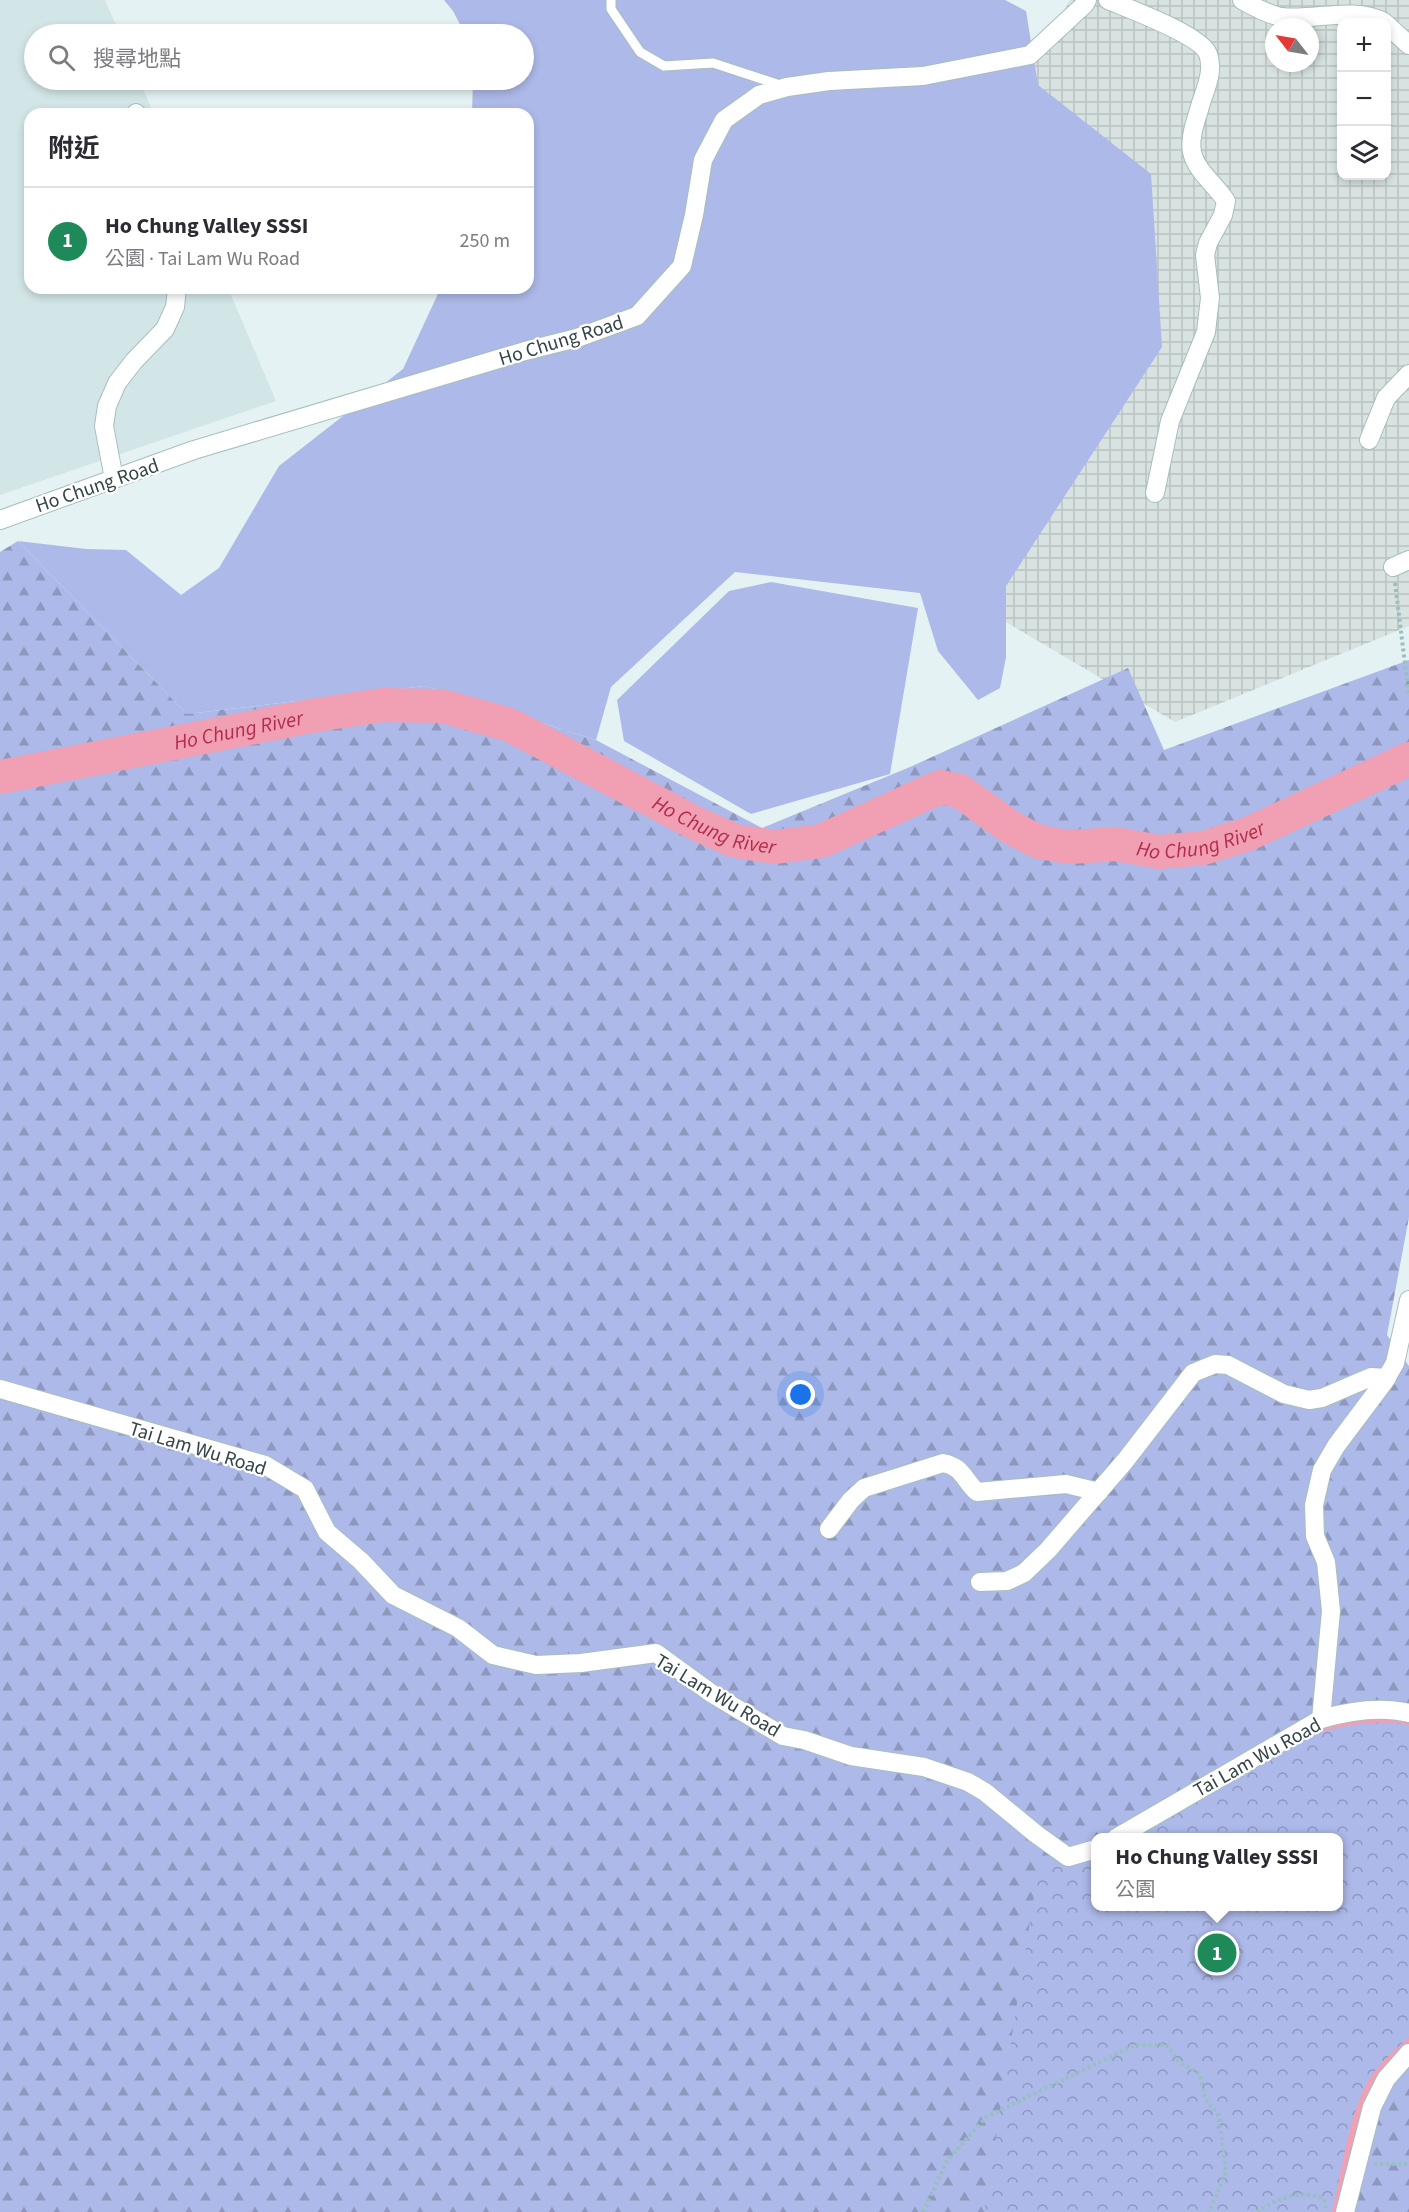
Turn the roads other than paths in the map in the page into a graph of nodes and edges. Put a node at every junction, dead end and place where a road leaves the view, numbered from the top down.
1 (611, 0) edge
2 (1087, 0) edge
3 (1108, 0) edge
4 (1242, 0) edge
5 (1376, 18) edge
6 (1391, 28) edge
7 (1409, 45) edge
8 (787, 87) junction
9 (176, 294) edge
10 (1409, 374) edge
11 (1369, 440) dead end
12 (114, 479) junction
13 (1155, 493) dead end
14 (0, 520) edge
15 (1409, 1300) edge
16 (1387, 1378) junction
17 (0, 1389) edge
18 (1099, 1492) junction
19 (829, 1529) dead end
20 (980, 1582) dead end
21 (1409, 1713) edge
22 (1321, 1719) junction
23 (1125, 1833) edge
24 (1091, 1850) edge
25 (1409, 2054) edge
26 (1345, 2212) edge

1 - 8 lane
2 - 8 street, Ho Chung Road
3 - 13 street
4 - 5 street
6 - 7 street
8 - 12 street, Ho Chung Road
9 - 12 street
10 - 11 street
12 - 14 street, Ho Chung Road
15 - 16 street
16 - 18 street
16 - 22 street
17 - 24 street, Tai Lam Wu Road
18 - 19 street
18 - 20 street
21 - 22 street, Tai Lam Wu Road
22 - 23 street, Tai Lam Wu Road
25 - 26 street

